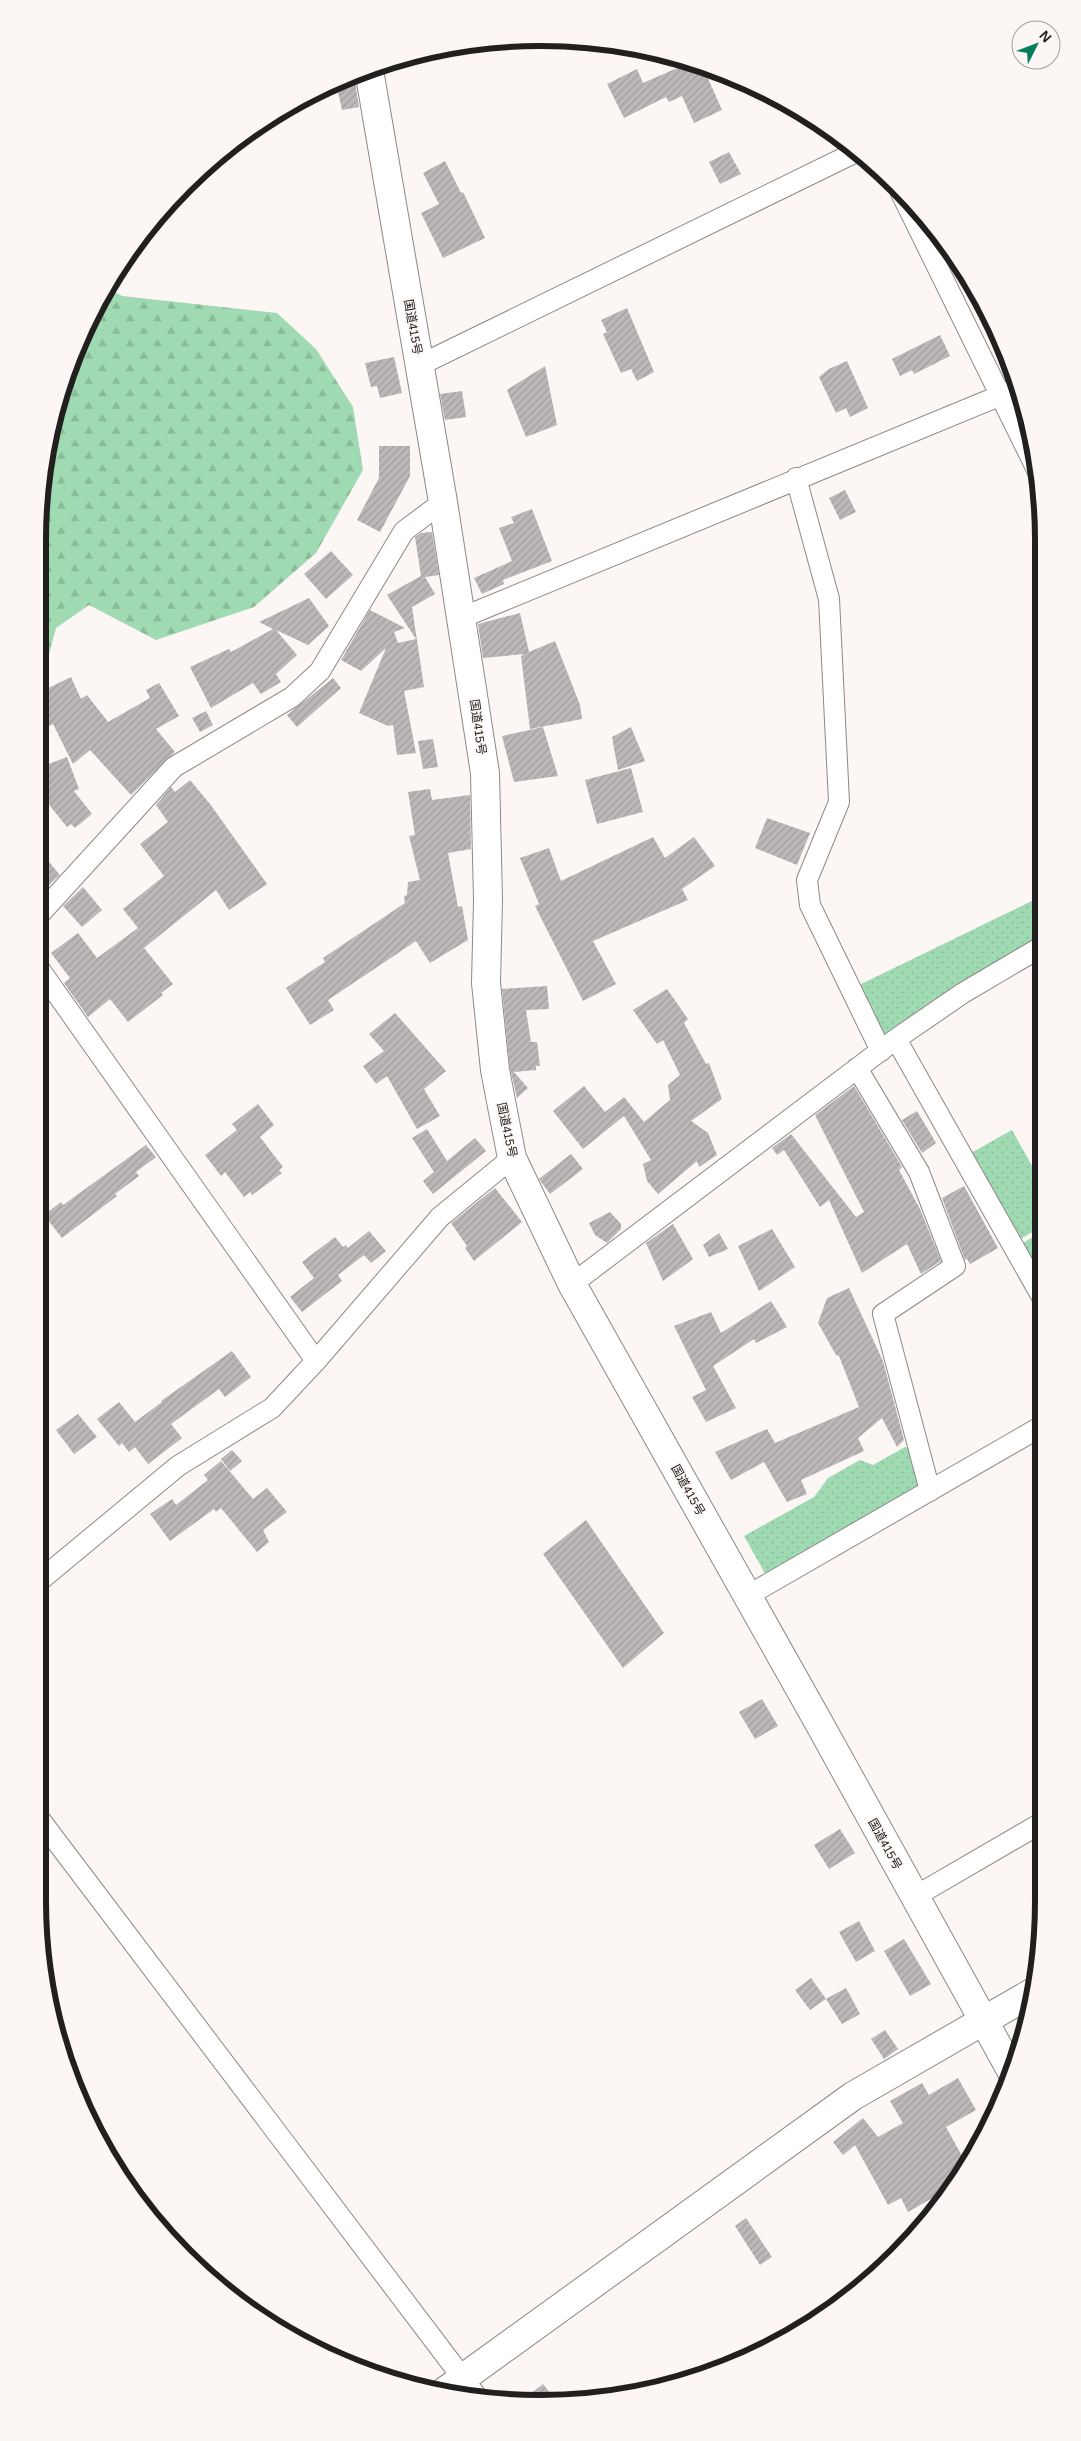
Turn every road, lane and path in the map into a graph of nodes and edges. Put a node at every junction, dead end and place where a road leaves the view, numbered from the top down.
1 (370, 77) edge
2 (850, 156) edge
3 (914, 218) edge
4 (420, 365) junction
5 (1008, 393) edge
6 (1021, 428) edge
7 (796, 478) junction
8 (443, 502) junction
9 (461, 618) junction
10 (46, 907) edge
11 (1035, 951) edge
12 (46, 978) edge
13 (888, 1045) junction
14 (858, 1068) junction
15 (512, 1158) junction
16 (572, 1284) junction
17 (1035, 1286) edge
18 (316, 1361) junction
19 (1035, 1430) edge
20 (930, 1491) junction
21 (46, 1570) edge
22 (747, 1596) junction
23 (1035, 1827) edge
24 (46, 1828) edge
25 (914, 1897) junction
26 (1025, 1997) edge
27 (984, 2020) junction
28 (1007, 2063) edge
29 (458, 2388) edge
30 (462, 2388) edge

1 - 4 main road, 国道415号
2 - 4 street
3 - 5 street
4 - 8 main road, 国道415号
5 - 6 street
5 - 7 street
7 - 9 street
7 - 13 street
8 - 9 main road, 国道415号
8 - 10 street
9 - 15 main road, 国道415号
11 - 13 street
12 - 18 street
13 - 14 street
13 - 17 street
14 - 16 street
14 - 20 street
15 - 16 main road, 国道415号
15 - 18 street
16 - 22 main road, 国道415号
18 - 21 street
19 - 20 street
20 - 22 street
22 - 25 main road, 国道415号
23 - 25 street
24 - 29 street
25 - 27 main road, 国道415号
26 - 27 main road
27 - 28 main road, 国道415号
27 - 30 main road

